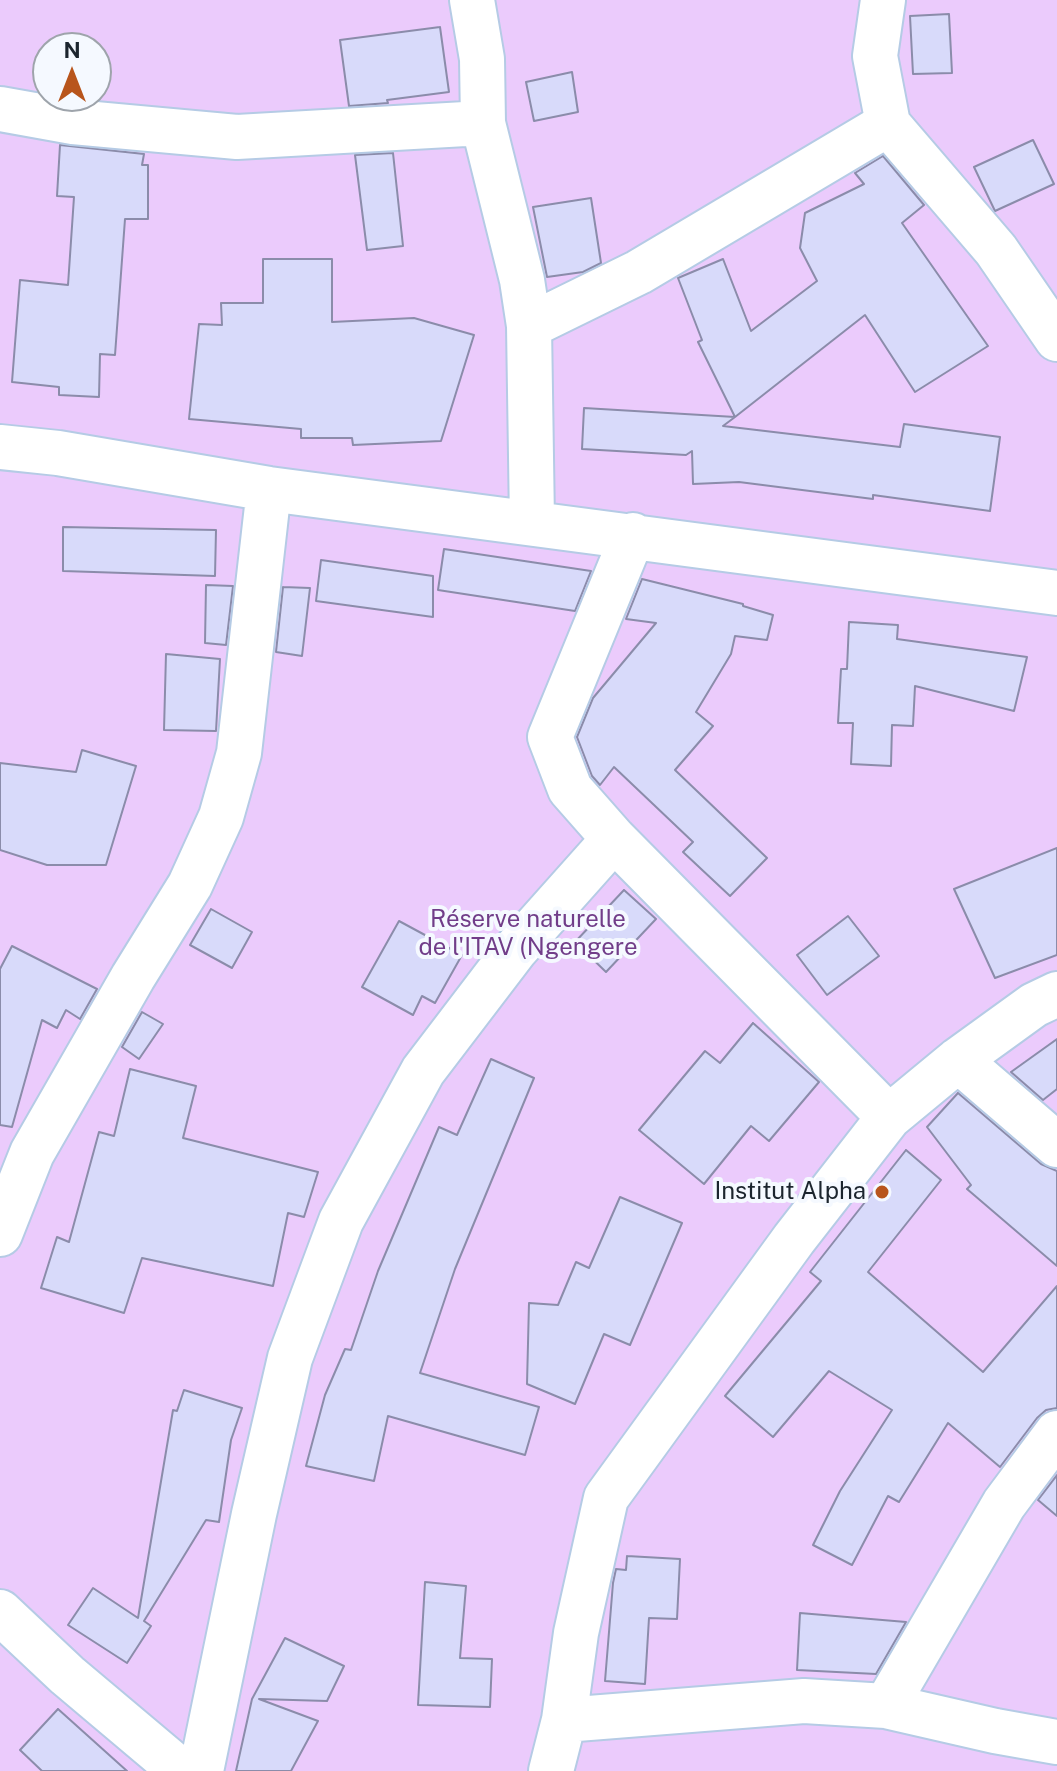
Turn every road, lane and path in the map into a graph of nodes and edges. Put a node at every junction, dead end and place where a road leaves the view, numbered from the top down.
1 (472, 0) edge
2 (883, 0) edge
3 (0, 109) edge
4 (483, 123) junction
5 (888, 124) junction
6 (529, 326) junction
7 (1057, 339) edge
8 (0, 447) edge
9 (269, 489) junction
10 (532, 522) junction
11 (633, 535) junction
12 (1057, 593) edge
13 (614, 839) junction
14 (1057, 994) edge
15 (958, 1060) junction
16 (889, 1117) junction
17 (1057, 1145) edge
18 (0, 1234) edge
19 (1057, 1433) edge
20 (0, 1612) edge
21 (886, 1706) junction
22 (564, 1720) junction
23 (1057, 1742) edge
24 (181, 1771) edge
25 (201, 1771) edge
26 (551, 1771) edge

1 - 4 street
2 - 5 street
3 - 4 street
4 - 6 street
5 - 6 street
5 - 7 street
6 - 10 street
8 - 9 street
9 - 10 street
9 - 18 street
10 - 11 street
11 - 12 street
11 - 13 street
13 - 16 street
13 - 25 street
14 - 15 street
15 - 16 street
15 - 17 street
16 - 22 street
19 - 21 street
20 - 24 street
21 - 22 street
21 - 23 street
22 - 26 street

